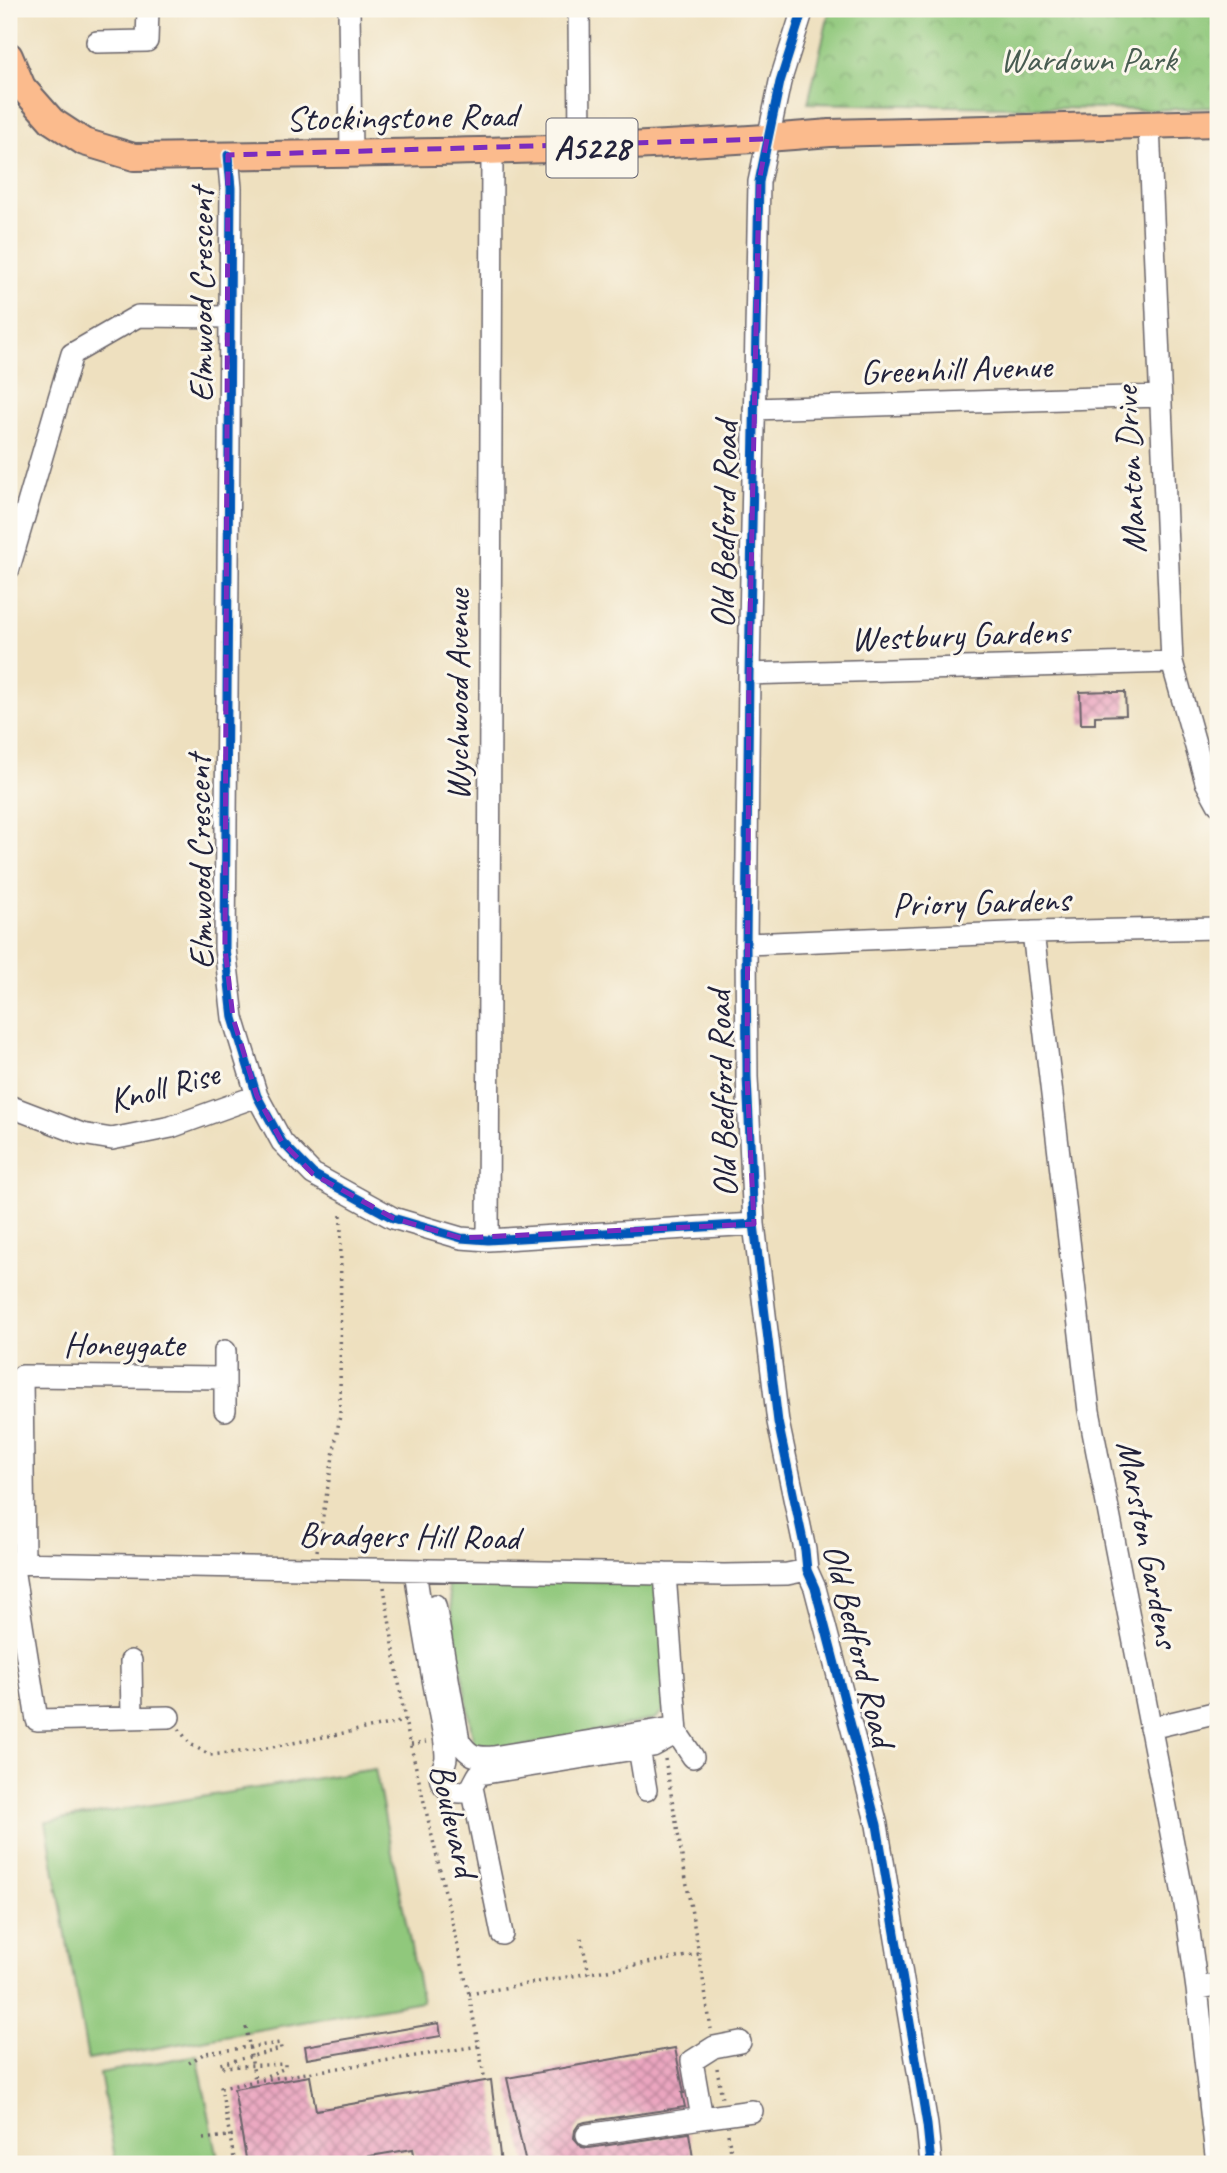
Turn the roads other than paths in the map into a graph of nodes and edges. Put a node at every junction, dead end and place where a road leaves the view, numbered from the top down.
1 (148, 9) edge
2 (349, 9) edge
3 (579, 9) edge
4 (803, 9) edge
5 (97, 42) dead end
6 (9, 57) edge
7 (1218, 123) edge
8 (1149, 125) junction
9 (767, 139) junction
10 (579, 148) junction
11 (492, 150) junction
12 (351, 153) junction
13 (228, 155) junction
14 (230, 317) junction
15 (1160, 396) junction
16 (754, 409) junction
17 (9, 568) edge
18 (1172, 662) junction
19 (749, 674) junction
20 (1218, 804) edge
21 (1218, 928) edge
22 (1033, 932) junction
23 (746, 944) junction
24 (257, 1096) junction
25 (9, 1106) edge
26 (754, 1224) junction
27 (488, 1240) junction
28 (225, 1351) dead end
29 (16, 1376) edge
30 (225, 1378) junction
31 (225, 1410) dead end
32 (15, 1562) edge
33 (422, 1570) junction
34 (807, 1570) junction
35 (665, 1574) junction
36 (131, 1661) dead end
37 (1218, 1712) edge
38 (132, 1717) junction
39 (169, 1717) road end
40 (1150, 1728) junction
41 (677, 1733) junction
42 (631, 1741) junction
43 (693, 1757) dead end
44 (472, 1787) junction
45 (642, 1790) dead end
46 (502, 1934) dead end
47 (1218, 1984) edge
48 (1197, 1989) junction
49 (740, 2042) dead end
50 (752, 2111) dead end
51 (702, 2118) junction
52 (587, 2135) dead end
53 (931, 2164) edge
54 (1217, 2164) edge

1 - 5 street
2 - 12 street
3 - 10 street
4 - 9 street, Old Bedford Road
6 - 13 main road, Stockingstone Road / A5228
7 - 8 main road, Stockingstone Road / A5228
8 - 9 main road, Stockingstone Road / A5228
8 - 15 street, Manton Drive
9 - 10 main road, Stockingstone Road / A5228
9 - 16 street, Old Bedford Road
10 - 11 main road, Stockingstone Road / A5228
11 - 12 main road, Stockingstone Road / A5228
11 - 27 street, Wychwood Avenue
12 - 13 main road, Stockingstone Road / A5228
13 - 14 street, Elmwood Crescent
14 - 17 street
14 - 24 street, Elmwood Crescent
15 - 16 street, Greenhill Avenue
15 - 18 street, Manton Drive
16 - 19 street, Old Bedford Road
18 - 19 street, Westbury Gardens
18 - 20 street, Manton Drive
19 - 23 street, Old Bedford Road
21 - 22 street, Priory Gardens
22 - 23 street, Priory Gardens
22 - 40 street, Marston Gardens
23 - 26 street, Old Bedford Road
24 - 25 street, Knoll Rise
24 - 27 street, Elmwood Crescent
26 - 27 street, Elmwood Crescent
26 - 34 street, Old Bedford Road
28 - 30 street
29 - 30 street, Honeygate
29 - 32 street, Honeygate
30 - 31 street
32 - 33 street, Bradgers Hill Road
32 - 38 street, Honeygate
33 - 35 street, Bradgers Hill Road
33 - 42 street
33 - 44 street
34 - 35 street, Bradgers Hill Road
34 - 53 street, Old Bedford Road
35 - 41 street
36 - 38 street
37 - 40 street
38 - 39 street
40 - 48 street, Marston Gardens
41 - 42 street
41 - 43 street
42 - 44 street
42 - 45 street
44 - 46 street
47 - 48 street
48 - 54 street, Marston Gardens
49 - 51 street
50 - 51 street
51 - 52 street

